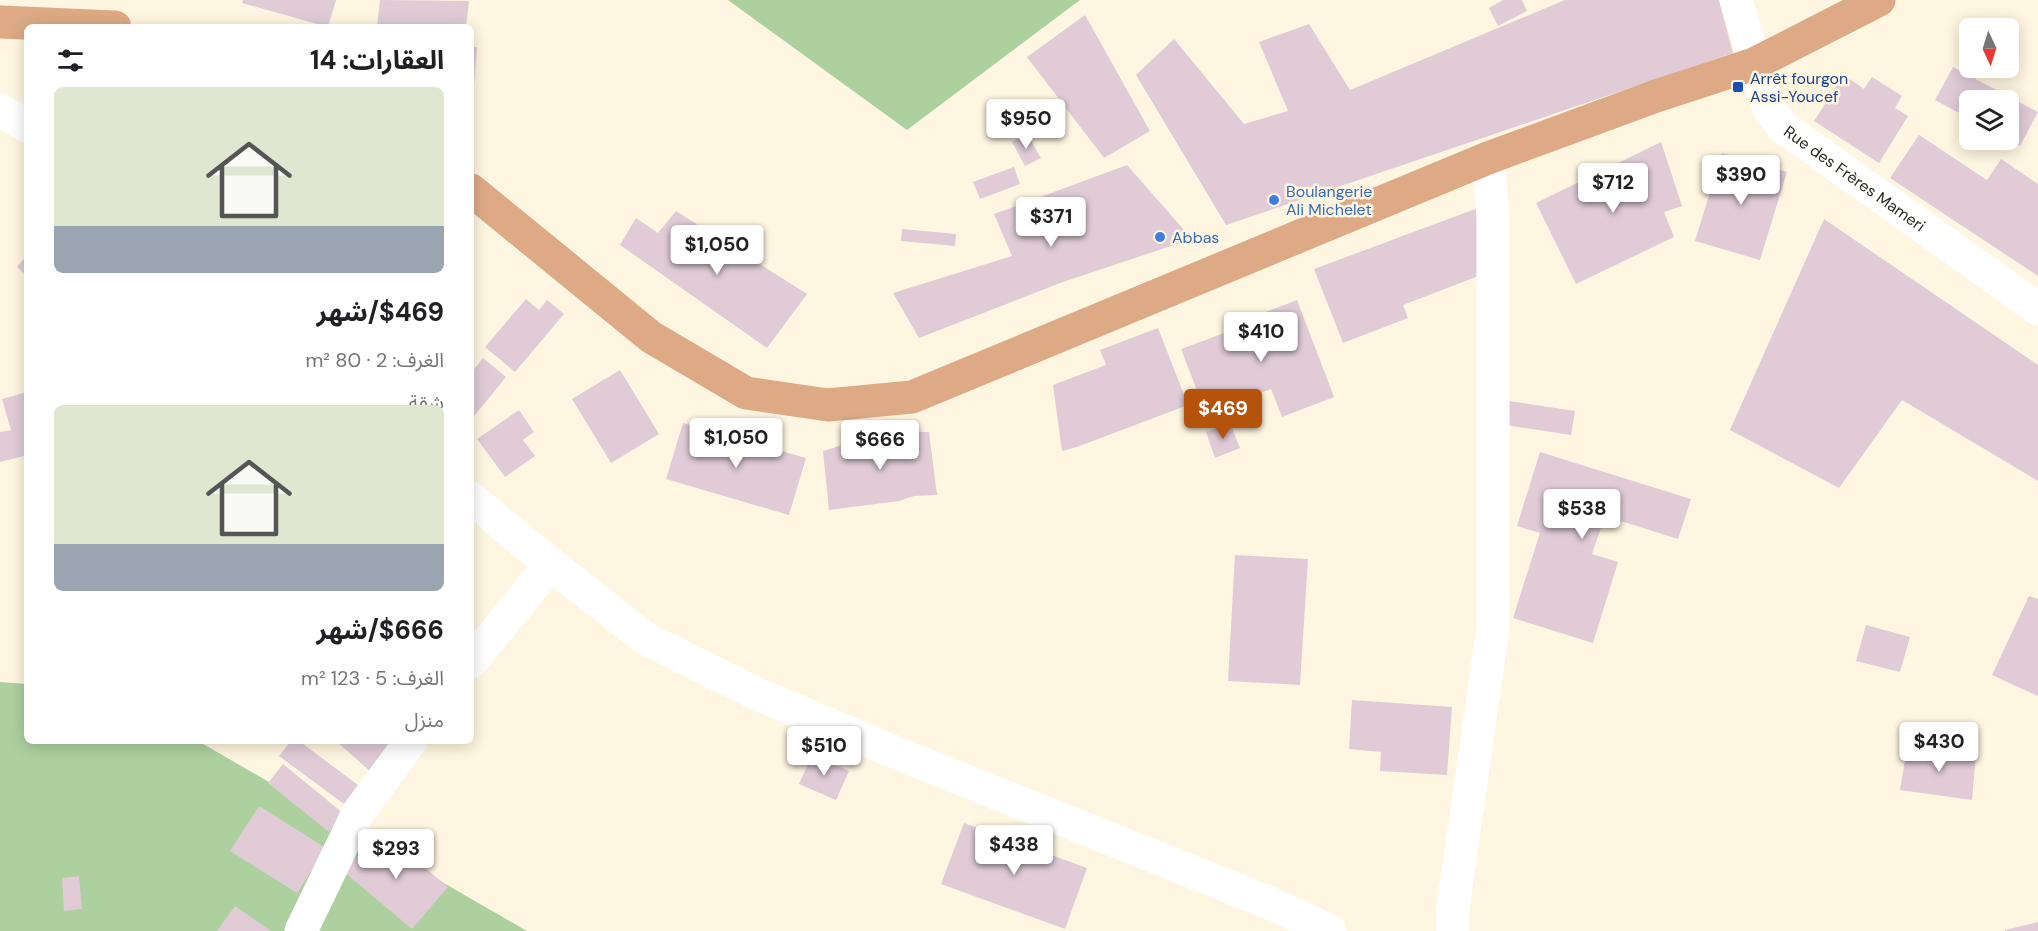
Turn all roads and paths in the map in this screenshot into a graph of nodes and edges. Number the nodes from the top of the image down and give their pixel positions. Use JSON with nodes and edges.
{"nodes":[{"id":1,"x":1736,"y":0,"type":"edge"},
{"id":2,"x":1879,"y":0,"type":"edge"},
{"id":3,"x":0,"y":22,"type":"edge"},
{"id":4,"x":46,"y":24,"type":"edge"},
{"id":5,"x":1754,"y":64,"type":"junction"},
{"id":6,"x":0,"y":110,"type":"edge"},
{"id":7,"x":24,"y":124,"type":"edge"},
{"id":8,"x":1488,"y":158,"type":"junction"},
{"id":9,"x":474,"y":192,"type":"edge"},
{"id":10,"x":2038,"y":309,"type":"edge"},
{"id":11,"x":474,"y":500,"type":"edge"},
{"id":12,"x":551,"y":564,"type":"junction"},
{"id":13,"x":474,"y":658,"type":"edge"},
{"id":14,"x":409,"y":744,"type":"edge"},
{"id":15,"x":301,"y":931,"type":"edge"},
{"id":16,"x":1330,"y":931,"type":"edge"},
{"id":17,"x":1453,"y":931,"type":"edge"}],
"edges":[{"from":1,"to":5,"type":"street","name":"Rue des Frères Mameri"},
{"from":2,"to":5,"type":"main road"},
{"from":3,"to":4,"type":"main road"},
{"from":5,"to":8,"type":"main road"},
{"from":5,"to":10,"type":"street","name":"Rue des Frères Mameri"},
{"from":6,"to":7,"type":"street"},
{"from":8,"to":9,"type":"main road"},
{"from":8,"to":17,"type":"street"},
{"from":11,"to":12,"type":"street"},
{"from":12,"to":13,"type":"street"},
{"from":12,"to":16,"type":"street"},
{"from":14,"to":15,"type":"street"}]}
